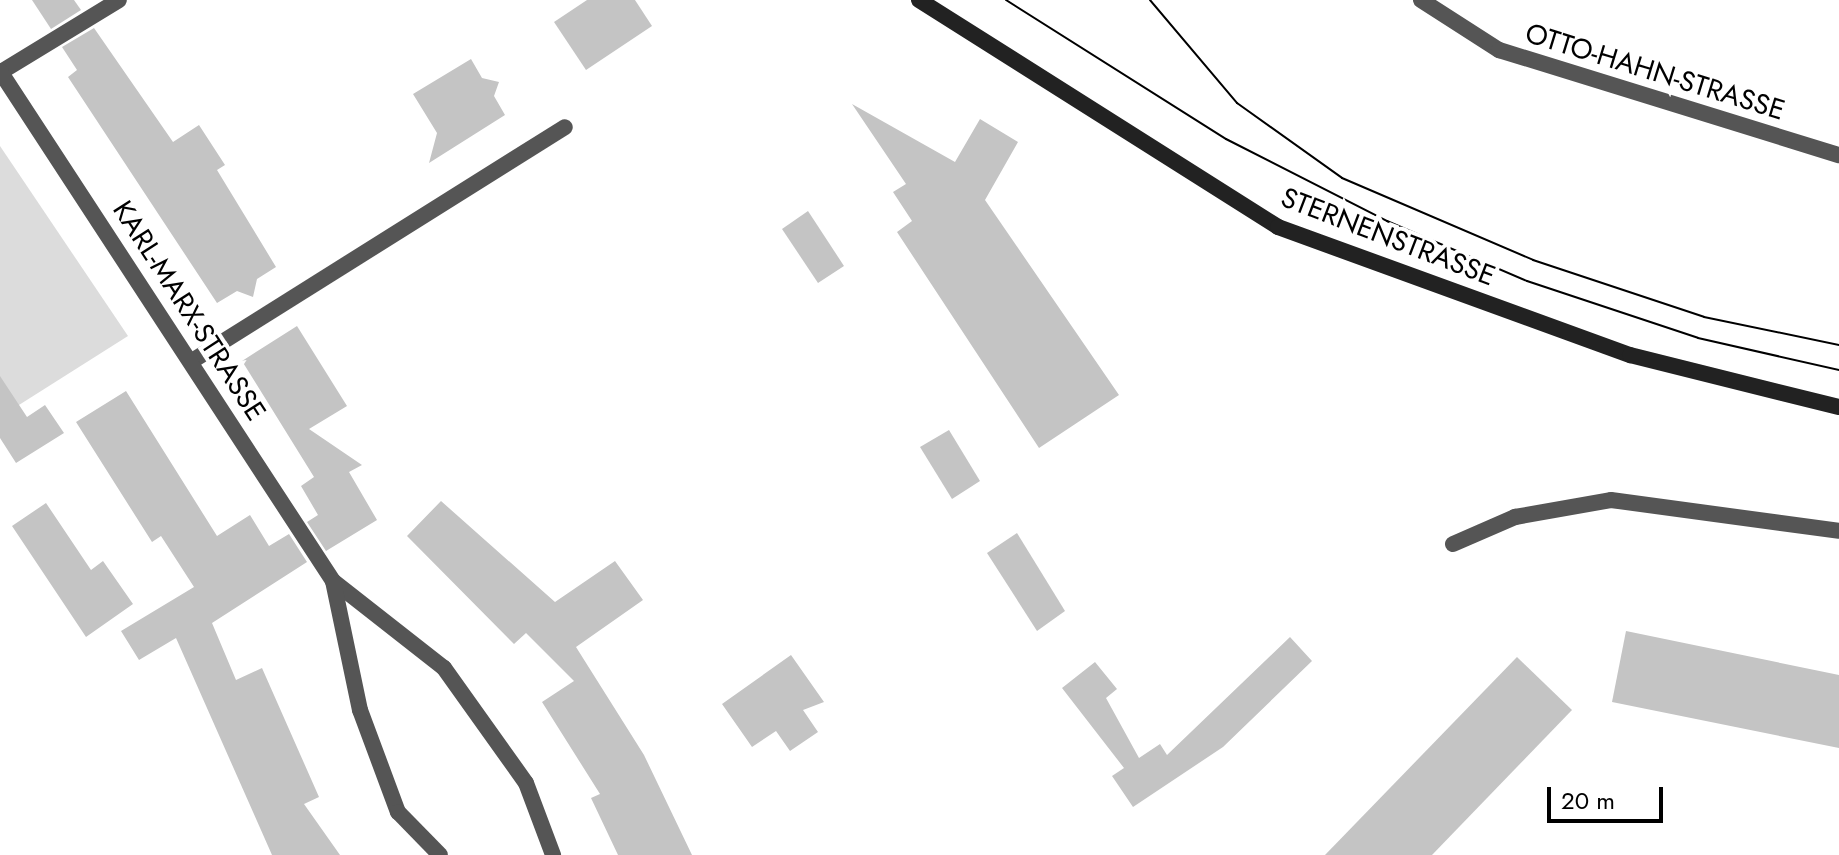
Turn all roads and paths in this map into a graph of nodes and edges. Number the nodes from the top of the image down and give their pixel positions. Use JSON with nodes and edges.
{"nodes":[{"id":1,"x":119,"y":0,"type":"edge"},
{"id":2,"x":919,"y":0,"type":"edge"},
{"id":3,"x":1421,"y":0,"type":"edge"},
{"id":4,"x":0,"y":72,"type":"edge"},
{"id":5,"x":565,"y":127,"type":"dead end"},
{"id":6,"x":1839,"y":155,"type":"edge"},
{"id":7,"x":192,"y":361,"type":"junction"},
{"id":8,"x":1839,"y":407,"type":"edge"},
{"id":9,"x":1839,"y":531,"type":"edge"},
{"id":10,"x":1453,"y":544,"type":"dead end"},
{"id":11,"x":333,"y":581,"type":"junction"},
{"id":12,"x":440,"y":855,"type":"edge"},
{"id":13,"x":553,"y":855,"type":"edge"}],
"edges":[{"from":1,"to":4,"type":"street"},
{"from":2,"to":8,"type":"street","name":"STERNENSTRASSE"},
{"from":3,"to":6,"type":"street","name":"OTTO-HAHN-STRASSE"},
{"from":4,"to":7,"type":"street","name":"KARL-MARX-STRASSE"},
{"from":5,"to":7,"type":"street"},
{"from":7,"to":11,"type":"street","name":"KARL-MARX-STRASSE"},
{"from":9,"to":10,"type":"street"},
{"from":11,"to":12,"type":"street","name":"KARL-MARX-STRASSE"},
{"from":11,"to":13,"type":"street","name":"KARL-MARX-STRASSE"}]}
